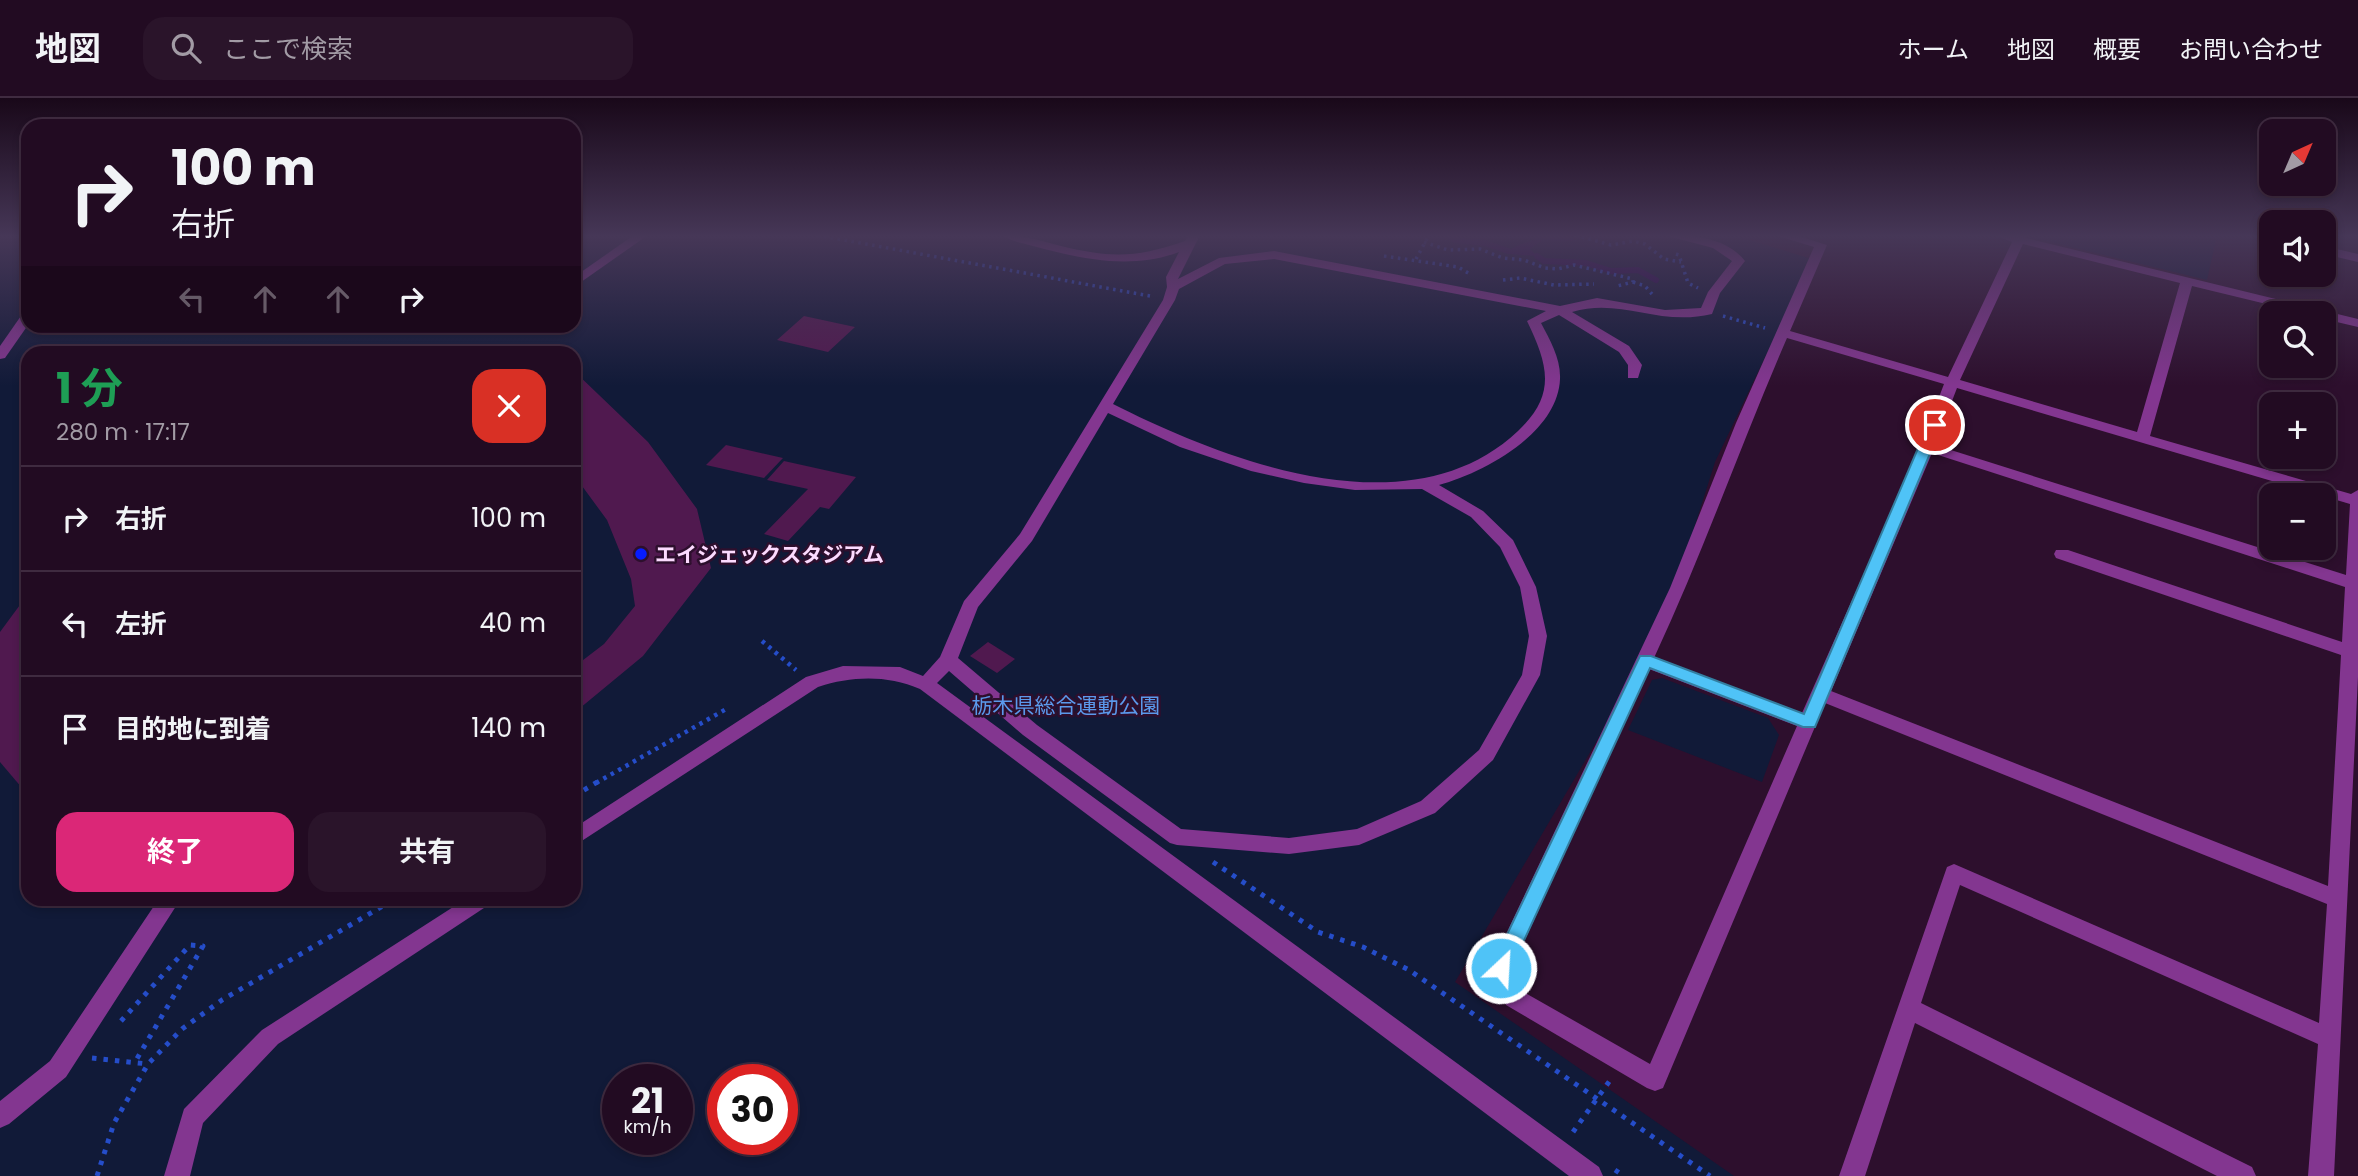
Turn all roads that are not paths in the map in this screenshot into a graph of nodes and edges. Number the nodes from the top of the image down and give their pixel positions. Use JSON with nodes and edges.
{"nodes":[{"id":1,"x":1169,"y":285,"type":"edge"},
{"id":2,"x":1176,"y":285,"type":"edge"},
{"id":3,"x":1429,"y":285,"type":"edge"},
{"id":4,"x":1719,"y":285,"type":"edge"},
{"id":5,"x":1804,"y":285,"type":"edge"},
{"id":6,"x":1997,"y":285,"type":"edge"},
{"id":7,"x":2186,"y":285,"type":"edge"},
{"id":8,"x":2204,"y":285,"type":"edge"},
{"id":9,"x":1171,"y":288,"type":"junction"},
{"id":10,"x":2268,"y":301,"type":"edge"},
{"id":11,"x":1560,"y":310,"type":"junction"},
{"id":12,"x":2336,"y":318,"type":"edge"},
{"id":13,"x":2358,"y":323,"type":"edge"},
{"id":14,"x":21,"y":326,"type":"edge"},
{"id":15,"x":1783,"y":333,"type":"junction"},
{"id":16,"x":0,"y":355,"type":"edge"},
{"id":17,"x":1633,"y":375,"type":"dead end"},
{"id":18,"x":1952,"y":382,"type":"junction"},
{"id":19,"x":1104,"y":405,"type":"junction"},
{"id":20,"x":2142,"y":438,"type":"junction"},
{"id":21,"x":1927,"y":447,"type":"junction"},
{"id":22,"x":1425,"y":484,"type":"junction"},
{"id":23,"x":2358,"y":495,"type":"edge"},
{"id":24,"x":2358,"y":500,"type":"edge"},
{"id":25,"x":2356,"y":553,"type":"edge"},
{"id":26,"x":2062,"y":554,"type":"dead end"},
{"id":27,"x":2352,"y":583,"type":"junction"},
{"id":28,"x":2350,"y":651,"type":"junction"},
{"id":29,"x":948,"y":660,"type":"junction"},
{"id":30,"x":1645,"y":660,"type":"junction"},
{"id":31,"x":926,"y":684,"type":"junction"},
{"id":32,"x":1821,"y":694,"type":"junction"},
{"id":33,"x":1809,"y":723,"type":"junction"},
{"id":34,"x":581,"y":833,"type":"edge"},
{"id":35,"x":2338,"y":899,"type":"junction"},
{"id":36,"x":165,"y":906,"type":"edge"},
{"id":37,"x":471,"y":906,"type":"edge"},
{"id":38,"x":1910,"y":1009,"type":"junction"},
{"id":39,"x":2329,"y":1038,"type":"junction"},
{"id":40,"x":0,"y":1116,"type":"edge"},
{"id":41,"x":177,"y":1176,"type":"edge"},
{"id":42,"x":1590,"y":1176,"type":"edge"},
{"id":43,"x":1852,"y":1176,"type":"edge"},
{"id":44,"x":2243,"y":1176,"type":"edge"},
{"id":45,"x":2320,"y":1176,"type":"edge"}],
"edges":[{"from":1,"to":9,"type":"street"},
{"from":2,"to":9,"type":"street"},
{"from":3,"to":11,"type":"street"},
{"from":4,"to":11,"type":"street"},
{"from":5,"to":15,"type":"street"},
{"from":6,"to":18,"type":"street"},
{"from":7,"to":20,"type":"street"},
{"from":8,"to":10,"type":"street"},
{"from":9,"to":19,"type":"street"},
{"from":11,"to":17,"type":"street"},
{"from":11,"to":22,"type":"street"},
{"from":12,"to":13,"type":"street"},
{"from":14,"to":16,"type":"street"},
{"from":15,"to":18,"type":"street"},
{"from":15,"to":30,"type":"street"},
{"from":18,"to":20,"type":"street"},
{"from":18,"to":21,"type":"street"},
{"from":19,"to":22,"type":"street"},
{"from":19,"to":29,"type":"street"},
{"from":20,"to":24,"type":"street"},
{"from":21,"to":27,"type":"street"},
{"from":21,"to":32,"type":"street"},
{"from":22,"to":29,"type":"street"},
{"from":23,"to":24,"type":"street"},
{"from":24,"to":25,"type":"street"},
{"from":25,"to":27,"type":"street"},
{"from":26,"to":28,"type":"street"},
{"from":27,"to":28,"type":"street"},
{"from":28,"to":35,"type":"street"},
{"from":29,"to":31,"type":"street"},
{"from":30,"to":33,"type":"street"},
{"from":30,"to":33,"type":"street"},
{"from":31,"to":34,"type":"street"},
{"from":31,"to":42,"type":"street"},
{"from":32,"to":33,"type":"street"},
{"from":32,"to":35,"type":"street"},
{"from":35,"to":39,"type":"street"},
{"from":36,"to":40,"type":"street"},
{"from":37,"to":41,"type":"street"},
{"from":38,"to":39,"type":"street"},
{"from":38,"to":43,"type":"street"},
{"from":38,"to":44,"type":"street"},
{"from":39,"to":45,"type":"street"}]}
